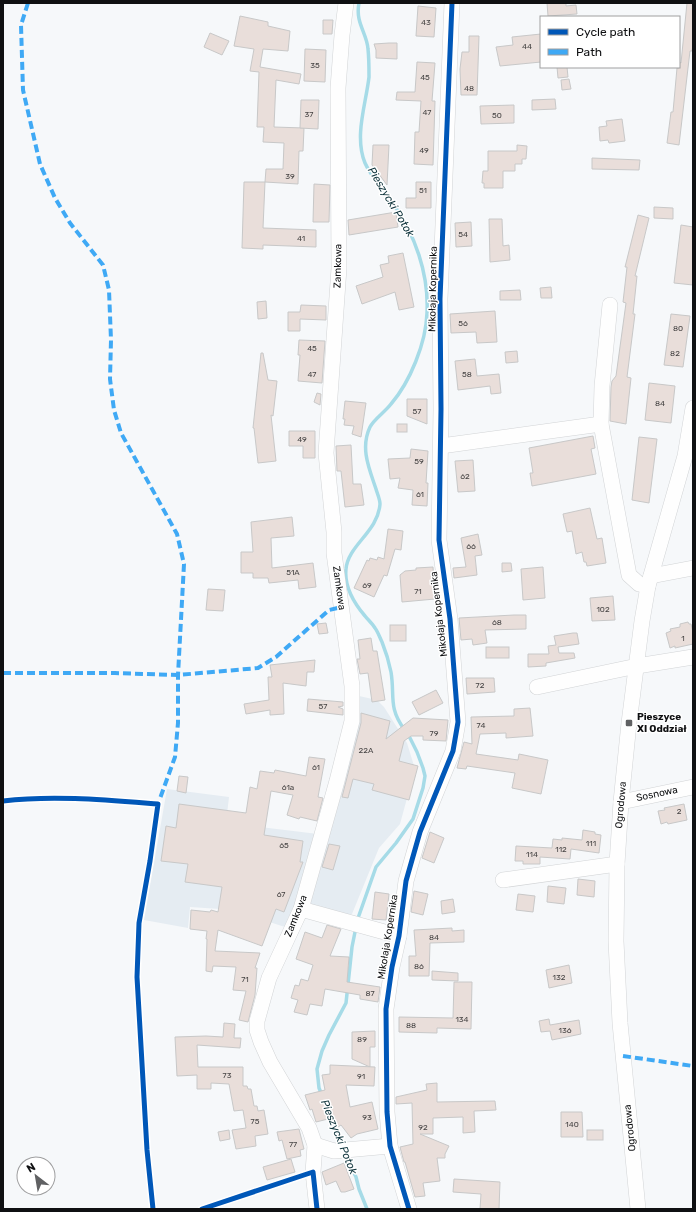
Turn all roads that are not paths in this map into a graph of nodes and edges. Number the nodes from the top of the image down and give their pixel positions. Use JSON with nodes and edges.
{"nodes":[{"id":1,"x":346,"y":3,"type":"edge"},
{"id":2,"x":452,"y":3,"type":"edge"},
{"id":3,"x":610,"y":305,"type":"dead end"},
{"id":4,"x":693,"y":408,"type":"edge"},
{"id":5,"x":600,"y":424,"type":"junction"},
{"id":6,"x":441,"y":446,"type":"junction"},
{"id":7,"x":693,"y":568,"type":"edge"},
{"id":8,"x":649,"y":581,"type":"junction"},
{"id":9,"x":693,"y":657,"type":"edge"},
{"id":10,"x":637,"y":666,"type":"junction"},
{"id":11,"x":537,"y":687,"type":"dead end"},
{"id":12,"x":693,"y":787,"type":"edge"},
{"id":13,"x":621,"y":802,"type":"junction"},
{"id":14,"x":617,"y":864,"type":"junction"},
{"id":15,"x":502,"y":880,"type":"dead end"},
{"id":16,"x":301,"y":908,"type":"junction"},
{"id":17,"x":399,"y":936,"type":"junction"},
{"id":18,"x":315,"y":1145,"type":"junction"},
{"id":19,"x":390,"y":1146,"type":"junction"},
{"id":20,"x":316,"y":1209,"type":"edge"},
{"id":21,"x":409,"y":1209,"type":"edge"},
{"id":22,"x":638,"y":1209,"type":"edge"}],
"edges":[{"from":1,"to":16,"type":"street","name":"Zamkowa"},
{"from":2,"to":6,"type":"street","name":"Mikołaja Kopernika"},
{"from":3,"to":5,"type":"street"},
{"from":4,"to":8,"type":"street","name":"Ogrodowa"},
{"from":5,"to":6,"type":"street"},
{"from":5,"to":8,"type":"street"},
{"from":6,"to":17,"type":"street","name":"Mikołaja Kopernika"},
{"from":7,"to":8,"type":"street"},
{"from":8,"to":10,"type":"street","name":"Ogrodowa"},
{"from":9,"to":10,"type":"street"},
{"from":10,"to":11,"type":"street"},
{"from":10,"to":13,"type":"street","name":"Ogrodowa"},
{"from":12,"to":13,"type":"street","name":"Sosnowa"},
{"from":13,"to":14,"type":"street","name":"Ogrodowa"},
{"from":14,"to":15,"type":"street"},
{"from":14,"to":22,"type":"street","name":"Ogrodowa"},
{"from":16,"to":17,"type":"street"},
{"from":16,"to":18,"type":"street","name":"Zamkowa"},
{"from":17,"to":19,"type":"street","name":"Mikołaja Kopernika"},
{"from":18,"to":19,"type":"street"},
{"from":18,"to":20,"type":"street"},
{"from":19,"to":21,"type":"street","name":"Mikołaja Kopernika"}]}
